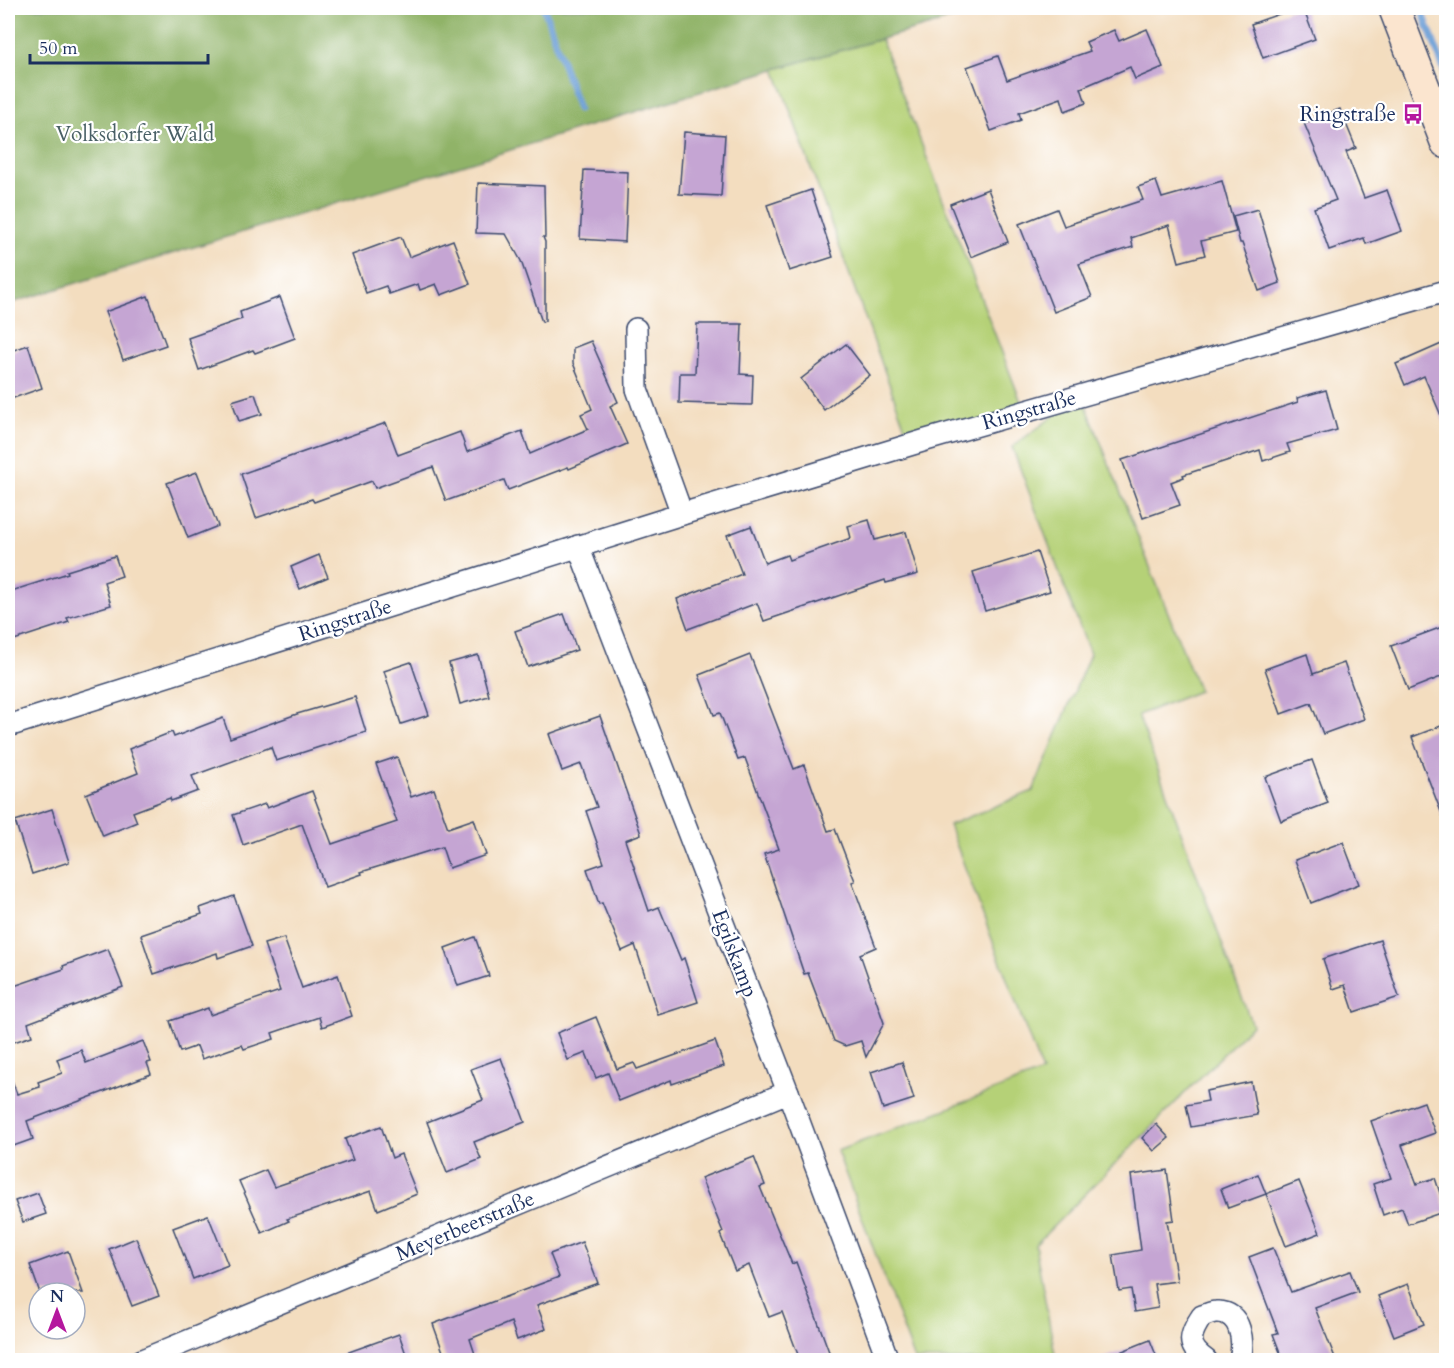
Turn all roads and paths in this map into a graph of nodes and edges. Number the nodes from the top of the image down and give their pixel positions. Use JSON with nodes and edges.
{"nodes":[{"id":1,"x":1394,"y":8,"type":"edge"},
{"id":2,"x":1446,"y":143,"type":"edge"},
{"id":3,"x":1446,"y":291,"type":"edge"},
{"id":4,"x":636,"y":329,"type":"dead end"},
{"id":5,"x":682,"y":514,"type":"junction"},
{"id":6,"x":578,"y":546,"type":"junction"},
{"id":7,"x":8,"y":726,"type":"edge"},
{"id":8,"x":788,"y":1092,"type":"junction"},
{"id":9,"x":142,"y":1360,"type":"edge"},
{"id":10,"x":888,"y":1360,"type":"edge"},
{"id":11,"x":1206,"y":1360,"type":"edge"},
{"id":12,"x":1240,"y":1360,"type":"edge"}],
"edges":[{"from":1,"to":2,"type":"street"},
{"from":3,"to":5,"type":"street","name":"Ringstraße"},
{"from":4,"to":5,"type":"street"},
{"from":5,"to":6,"type":"street","name":"Ringstraße"},
{"from":6,"to":7,"type":"street","name":"Ringstraße"},
{"from":6,"to":8,"type":"street","name":"Egilskamp"},
{"from":8,"to":9,"type":"street","name":"Meyerbeerstraße"},
{"from":8,"to":10,"type":"street","name":"Egilskamp"},
{"from":11,"to":12,"type":"street"}]}
